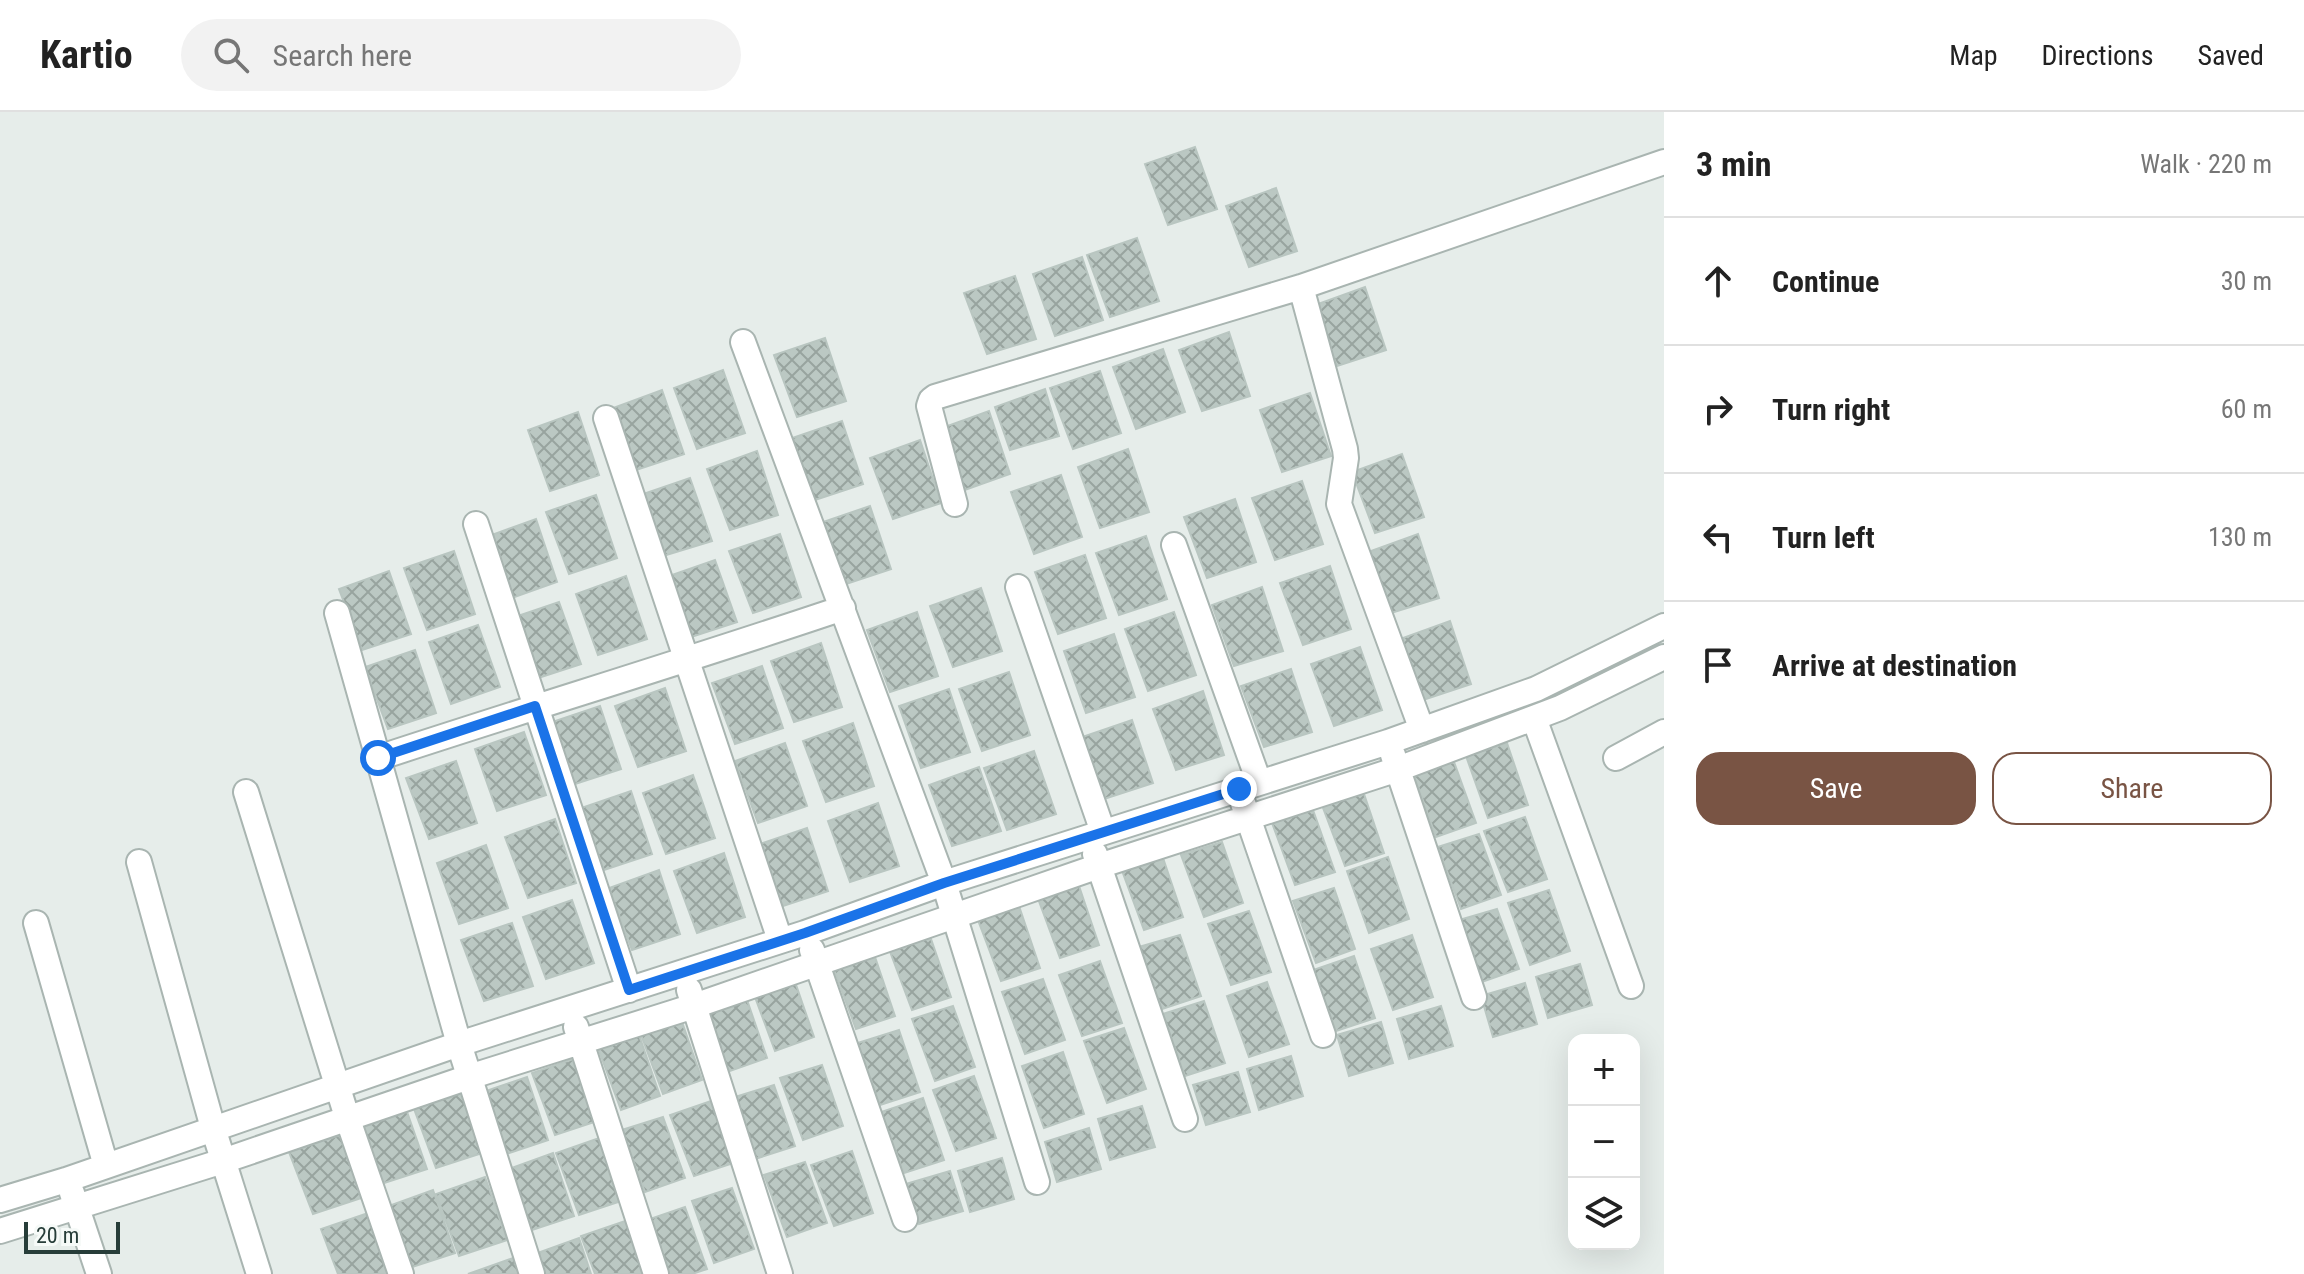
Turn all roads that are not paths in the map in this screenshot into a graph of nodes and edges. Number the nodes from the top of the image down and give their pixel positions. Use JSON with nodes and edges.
{"nodes":[{"id":1,"x":1664,"y":162,"type":"edge"},
{"id":2,"x":1301,"y":287,"type":"junction"},
{"id":3,"x":743,"y":342,"type":"dead end"},
{"id":4,"x":606,"y":418,"type":"dead end"},
{"id":5,"x":955,"y":504,"type":"dead end"},
{"id":6,"x":476,"y":524,"type":"dead end"},
{"id":7,"x":1174,"y":545,"type":"dead end"},
{"id":8,"x":1018,"y":587,"type":"dead end"},
{"id":9,"x":843,"y":608,"type":"junction"},
{"id":10,"x":337,"y":613,"type":"dead end"},
{"id":11,"x":1664,"y":626,"type":"edge"},
{"id":12,"x":1664,"y":657,"type":"edge"},
{"id":13,"x":685,"y":661,"type":"junction"},
{"id":14,"x":535,"y":706,"type":"junction"},
{"id":15,"x":1534,"y":718,"type":"junction"},
{"id":16,"x":1422,"y":730,"type":"junction"},
{"id":17,"x":1664,"y":732,"type":"edge"},
{"id":18,"x":1388,"y":742,"type":"junction"},
{"id":19,"x":378,"y":758,"type":"junction"},
{"id":20,"x":1616,"y":758,"type":"dead end"},
{"id":21,"x":1398,"y":769,"type":"junction"},
{"id":22,"x":1249,"y":785,"type":"junction"},
{"id":23,"x":246,"y":792,"type":"dead end"},
{"id":24,"x":1247,"y":818,"type":"junction"},
{"id":25,"x":1096,"y":834,"type":"junction"},
{"id":26,"x":139,"y":862,"type":"dead end"},
{"id":27,"x":1099,"y":866,"type":"junction"},
{"id":28,"x":944,"y":883,"type":"junction"},
{"id":29,"x":954,"y":916,"type":"junction"},
{"id":30,"x":36,"y":923,"type":"dead end"},
{"id":31,"x":805,"y":933,"type":"junction"},
{"id":32,"x":780,"y":940,"type":"junction"},
{"id":33,"x":818,"y":963,"type":"junction"},
{"id":34,"x":684,"y":973,"type":"junction"},
{"id":35,"x":1631,"y":986,"type":"dead end"},
{"id":36,"x":629,"y":990,"type":"junction"},
{"id":37,"x":1474,"y":997,"type":"dead end"},
{"id":38,"x":694,"y":1006,"type":"junction"},
{"id":39,"x":570,"y":1010,"type":"junction"},
{"id":40,"x":1323,"y":1035,"type":"dead end"},
{"id":41,"x":581,"y":1043,"type":"junction"},
{"id":42,"x":459,"y":1044,"type":"junction"},
{"id":43,"x":469,"y":1077,"type":"junction"},
{"id":44,"x":338,"y":1086,"type":"junction"},
{"id":45,"x":347,"y":1117,"type":"junction"},
{"id":46,"x":1185,"y":1119,"type":"dead end"},
{"id":47,"x":213,"y":1128,"type":"junction"},
{"id":48,"x":223,"y":1161,"type":"junction"},
{"id":49,"x":106,"y":1166,"type":"junction"},
{"id":50,"x":66,"y":1180,"type":"junction"},
{"id":51,"x":1037,"y":1182,"type":"dead end"},
{"id":52,"x":0,"y":1200,"type":"edge"},
{"id":53,"x":77,"y":1207,"type":"junction"},
{"id":54,"x":905,"y":1219,"type":"dead end"},
{"id":55,"x":0,"y":1231,"type":"edge"},
{"id":56,"x":99,"y":1274,"type":"edge"},
{"id":57,"x":259,"y":1274,"type":"edge"},
{"id":58,"x":401,"y":1274,"type":"edge"},
{"id":59,"x":532,"y":1274,"type":"edge"},
{"id":60,"x":656,"y":1274,"type":"edge"},
{"id":61,"x":780,"y":1274,"type":"edge"}],
"edges":[{"from":1,"to":2,"type":"street"},
{"from":2,"to":5,"type":"street"},
{"from":2,"to":16,"type":"street"},
{"from":3,"to":9,"type":"street"},
{"from":4,"to":13,"type":"street"},
{"from":6,"to":14,"type":"street"},
{"from":7,"to":22,"type":"street"},
{"from":8,"to":25,"type":"street"},
{"from":9,"to":13,"type":"street"},
{"from":9,"to":28,"type":"street"},
{"from":10,"to":19,"type":"street"},
{"from":11,"to":16,"type":"street"},
{"from":12,"to":15,"type":"street"},
{"from":13,"to":14,"type":"street"},
{"from":13,"to":32,"type":"street"},
{"from":14,"to":19,"type":"street"},
{"from":14,"to":36,"type":"street"},
{"from":15,"to":21,"type":"street"},
{"from":15,"to":35,"type":"street"},
{"from":16,"to":18,"type":"street"},
{"from":17,"to":20,"type":"street"},
{"from":18,"to":21,"type":"street"},
{"from":18,"to":22,"type":"street"},
{"from":19,"to":42,"type":"street"},
{"from":21,"to":24,"type":"street"},
{"from":21,"to":37,"type":"street"},
{"from":22,"to":24,"type":"street"},
{"from":22,"to":25,"type":"street"},
{"from":23,"to":44,"type":"street"},
{"from":24,"to":27,"type":"street"},
{"from":24,"to":40,"type":"street"},
{"from":25,"to":27,"type":"street"},
{"from":25,"to":28,"type":"street"},
{"from":26,"to":47,"type":"street"},
{"from":27,"to":29,"type":"street"},
{"from":27,"to":46,"type":"street"},
{"from":28,"to":29,"type":"street"},
{"from":28,"to":31,"type":"street"},
{"from":29,"to":33,"type":"street"},
{"from":29,"to":51,"type":"street"},
{"from":30,"to":49,"type":"street"},
{"from":31,"to":32,"type":"street"},
{"from":31,"to":33,"type":"street"},
{"from":32,"to":34,"type":"street"},
{"from":33,"to":38,"type":"street"},
{"from":33,"to":54,"type":"street"},
{"from":34,"to":36,"type":"street"},
{"from":34,"to":38,"type":"street"},
{"from":36,"to":39,"type":"street"},
{"from":38,"to":41,"type":"street"},
{"from":38,"to":61,"type":"street"},
{"from":39,"to":41,"type":"street"},
{"from":39,"to":42,"type":"street"},
{"from":41,"to":43,"type":"street"},
{"from":41,"to":60,"type":"street"},
{"from":42,"to":43,"type":"street"},
{"from":42,"to":44,"type":"street"},
{"from":43,"to":45,"type":"street"},
{"from":43,"to":59,"type":"street"},
{"from":44,"to":45,"type":"street"},
{"from":44,"to":47,"type":"street"},
{"from":45,"to":48,"type":"street"},
{"from":45,"to":58,"type":"street"},
{"from":47,"to":48,"type":"street"},
{"from":47,"to":49,"type":"street"},
{"from":48,"to":53,"type":"street"},
{"from":48,"to":57,"type":"street"},
{"from":49,"to":50,"type":"street"},
{"from":50,"to":52,"type":"street"},
{"from":50,"to":53,"type":"street"},
{"from":53,"to":55,"type":"street"},
{"from":53,"to":56,"type":"street"}]}
